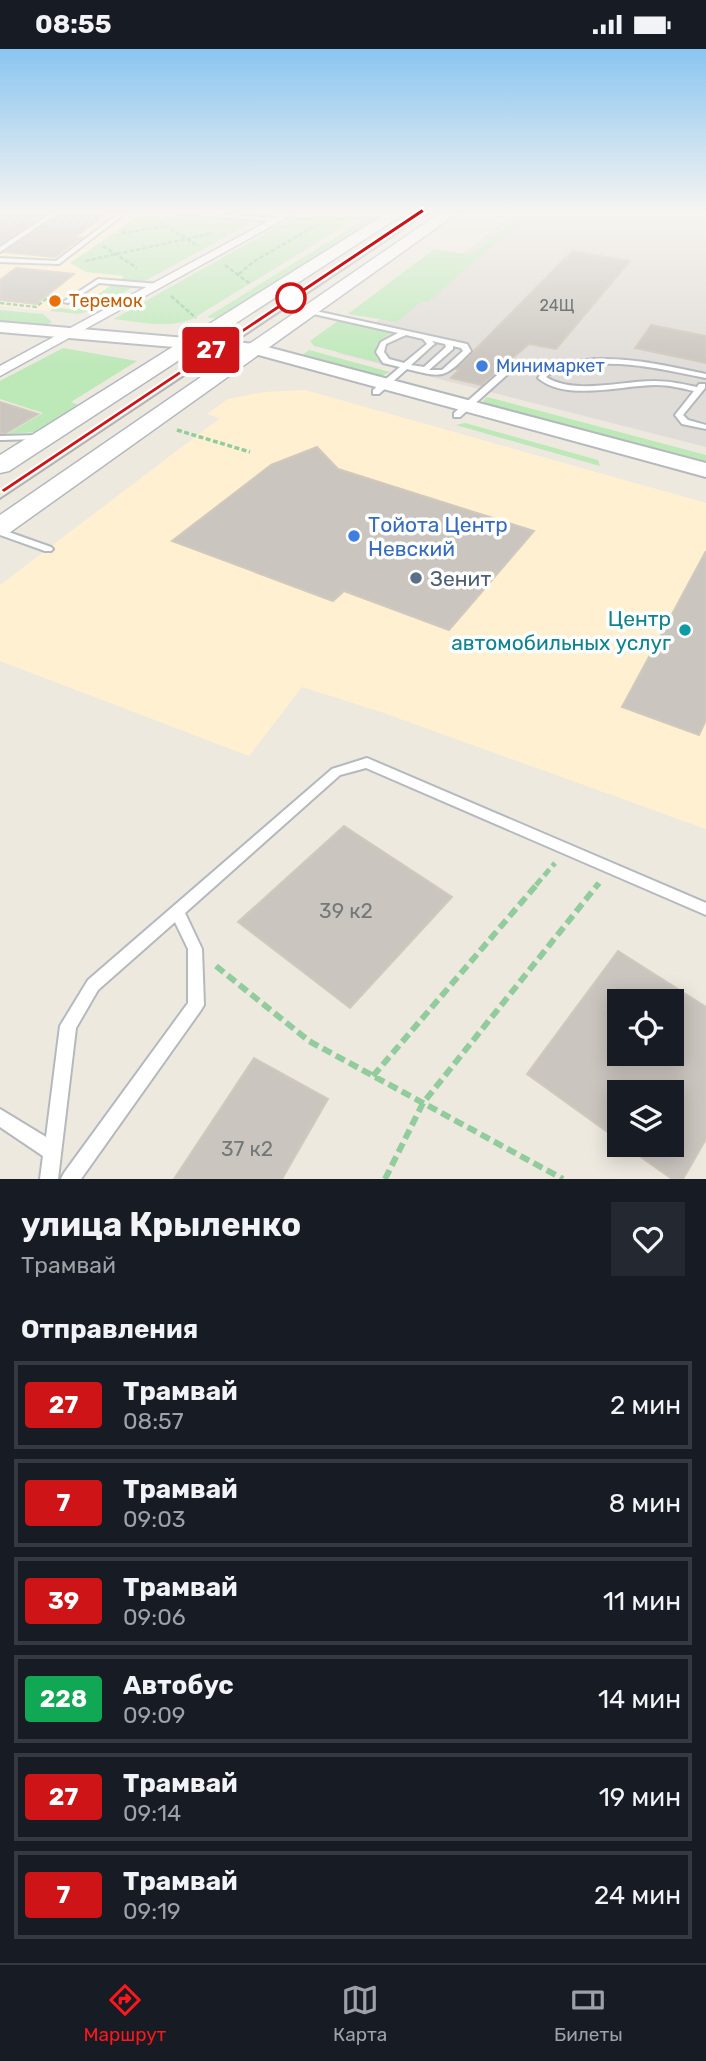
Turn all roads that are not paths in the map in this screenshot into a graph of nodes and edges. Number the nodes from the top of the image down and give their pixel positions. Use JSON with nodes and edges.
{"nodes":[{"id":1,"x":198,"y":264,"type":"edge"},
{"id":2,"x":317,"y":264,"type":"edge"},
{"id":3,"x":378,"y":264,"type":"edge"},
{"id":4,"x":158,"y":286,"type":"junction"},
{"id":5,"x":66,"y":302,"type":"dead end"},
{"id":6,"x":311,"y":311,"type":"junction"},
{"id":7,"x":0,"y":327,"type":"edge"},
{"id":8,"x":73,"y":333,"type":"junction"},
{"id":9,"x":404,"y":333,"type":"junction"},
{"id":10,"x":425,"y":337,"type":"junction"},
{"id":11,"x":449,"y":343,"type":"junction"},
{"id":12,"x":190,"y":344,"type":"junction"},
{"id":13,"x":250,"y":353,"type":"junction"},
{"id":14,"x":516,"y":363,"type":"dead end"},
{"id":15,"x":406,"y":367,"type":"junction"},
{"id":16,"x":420,"y":370,"type":"junction"},
{"id":17,"x":0,"y":372,"type":"edge"},
{"id":18,"x":706,"y":379,"type":"edge"},
{"id":19,"x":381,"y":388,"type":"junction"},
{"id":20,"x":699,"y":390,"type":"junction"},
{"id":21,"x":462,"y":410,"type":"junction"},
{"id":22,"x":706,"y":427,"type":"edge"},
{"id":23,"x":46,"y":437,"type":"junction"},
{"id":24,"x":0,"y":438,"type":"edge"},
{"id":25,"x":0,"y":466,"type":"edge"},
{"id":26,"x":706,"y":470,"type":"edge"},
{"id":27,"x":706,"y":483,"type":"edge"},
{"id":28,"x":0,"y":530,"type":"edge"},
{"id":29,"x":48,"y":549,"type":"dead end"},
{"id":30,"x":706,"y":909,"type":"edge"},
{"id":31,"x":177,"y":912,"type":"junction"},
{"id":32,"x":0,"y":1117,"type":"edge"},
{"id":33,"x":52,"y":1152,"type":"junction"},
{"id":34,"x":49,"y":1179,"type":"edge"},
{"id":35,"x":70,"y":1179,"type":"edge"}],
"edges":[{"from":1,"to":4,"type":"street"},
{"from":2,"to":12,"type":"main road"},
{"from":3,"to":6,"type":"main road"},
{"from":4,"to":5,"type":"lane"},
{"from":4,"to":8,"type":"street"},
{"from":6,"to":9,"type":"lane"},
{"from":6,"to":13,"type":"main road"},
{"from":7,"to":8,"type":"street"},
{"from":8,"to":12,"type":"street"},
{"from":8,"to":17,"type":"street"},
{"from":9,"to":10,"type":"lane"},
{"from":9,"to":15,"type":"lane"},
{"from":10,"to":11,"type":"lane"},
{"from":10,"to":15,"type":"lane"},
{"from":11,"to":16,"type":"lane"},
{"from":11,"to":16,"type":"lane"},
{"from":12,"to":13,"type":"street"},
{"from":12,"to":23,"type":"main road"},
{"from":13,"to":19,"type":"street"},
{"from":13,"to":28,"type":"main road"},
{"from":14,"to":21,"type":"lane"},
{"from":15,"to":16,"type":"lane"},
{"from":15,"to":19,"type":"lane"},
{"from":18,"to":20,"type":"lane"},
{"from":18,"to":20,"type":"lane"},
{"from":19,"to":21,"type":"street"},
{"from":20,"to":22,"type":"lane"},
{"from":21,"to":26,"type":"street"},
{"from":21,"to":27,"type":"street"},
{"from":23,"to":24,"type":"lane"},
{"from":23,"to":25,"type":"main road"},
{"from":28,"to":29,"type":"lane"},
{"from":30,"to":31,"type":"lane"},
{"from":31,"to":33,"type":"lane"},
{"from":31,"to":35,"type":"lane"},
{"from":32,"to":33,"type":"lane"},
{"from":33,"to":34,"type":"lane"}]}
